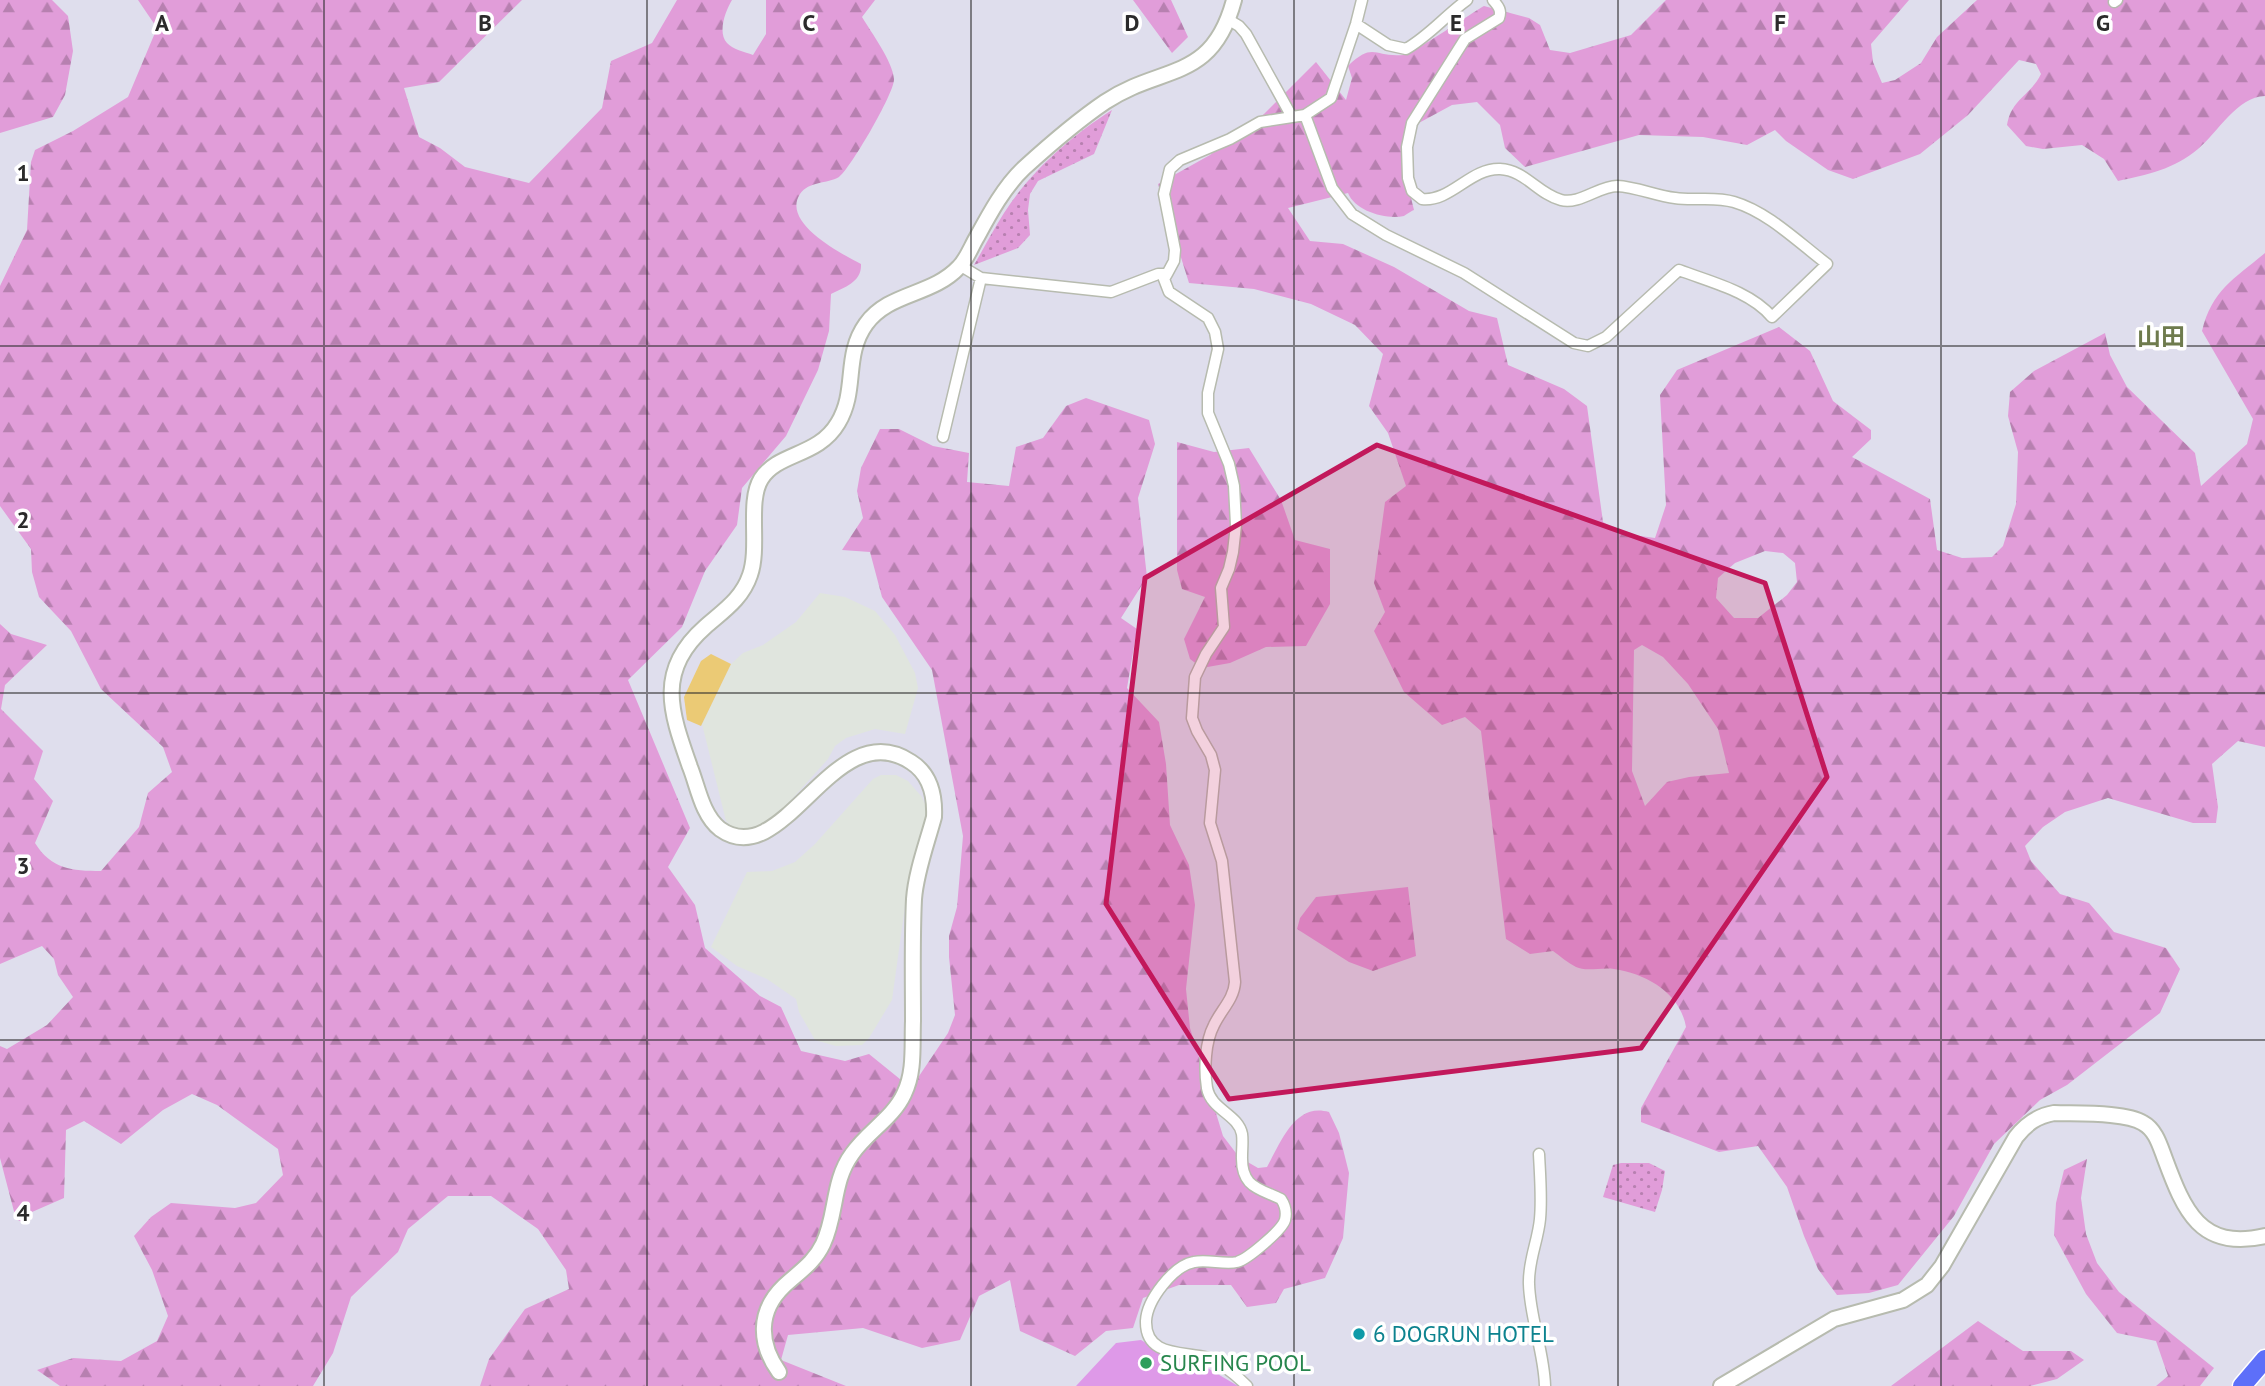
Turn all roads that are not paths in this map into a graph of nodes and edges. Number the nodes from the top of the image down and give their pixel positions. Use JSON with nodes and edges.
{"nodes":[{"id":1,"x":1234,"y":0,"type":"edge"},
{"id":2,"x":1362,"y":0,"type":"edge"},
{"id":3,"x":1467,"y":0,"type":"edge"},
{"id":4,"x":1493,"y":0,"type":"edge"},
{"id":5,"x":1229,"y":20,"type":"junction"},
{"id":6,"x":1356,"y":24,"type":"junction"},
{"id":7,"x":1305,"y":115,"type":"junction"},
{"id":8,"x":1292,"y":117,"type":"junction"},
{"id":9,"x":961,"y":266,"type":"junction"},
{"id":10,"x":1167,"y":274,"type":"junction"},
{"id":11,"x":981,"y":278,"type":"junction"},
{"id":12,"x":943,"y":437,"type":"dead end"},
{"id":13,"x":1539,"y":1153,"type":"dead end"},
{"id":14,"x":2265,"y":1236,"type":"edge"},
{"id":15,"x":2265,"y":1359,"type":"edge"},
{"id":16,"x":779,"y":1372,"type":"dead end"},
{"id":17,"x":1247,"y":1386,"type":"edge"},
{"id":18,"x":1545,"y":1386,"type":"edge"},
{"id":19,"x":1721,"y":1386,"type":"edge"},
{"id":20,"x":2242,"y":1386,"type":"edge"}],
"edges":[{"from":1,"to":5,"type":"street"},
{"from":2,"to":6,"type":"street"},
{"from":3,"to":6,"type":"street"},
{"from":4,"to":7,"type":"street"},
{"from":5,"to":8,"type":"street"},
{"from":5,"to":9,"type":"street"},
{"from":6,"to":7,"type":"street"},
{"from":7,"to":8,"type":"street"},
{"from":8,"to":10,"type":"street"},
{"from":9,"to":11,"type":"street"},
{"from":9,"to":16,"type":"street"},
{"from":10,"to":11,"type":"street"},
{"from":10,"to":17,"type":"street"},
{"from":11,"to":12,"type":"street"},
{"from":13,"to":18,"type":"street"},
{"from":14,"to":19,"type":"street"},
{"from":15,"to":20,"type":"highway"}]}
